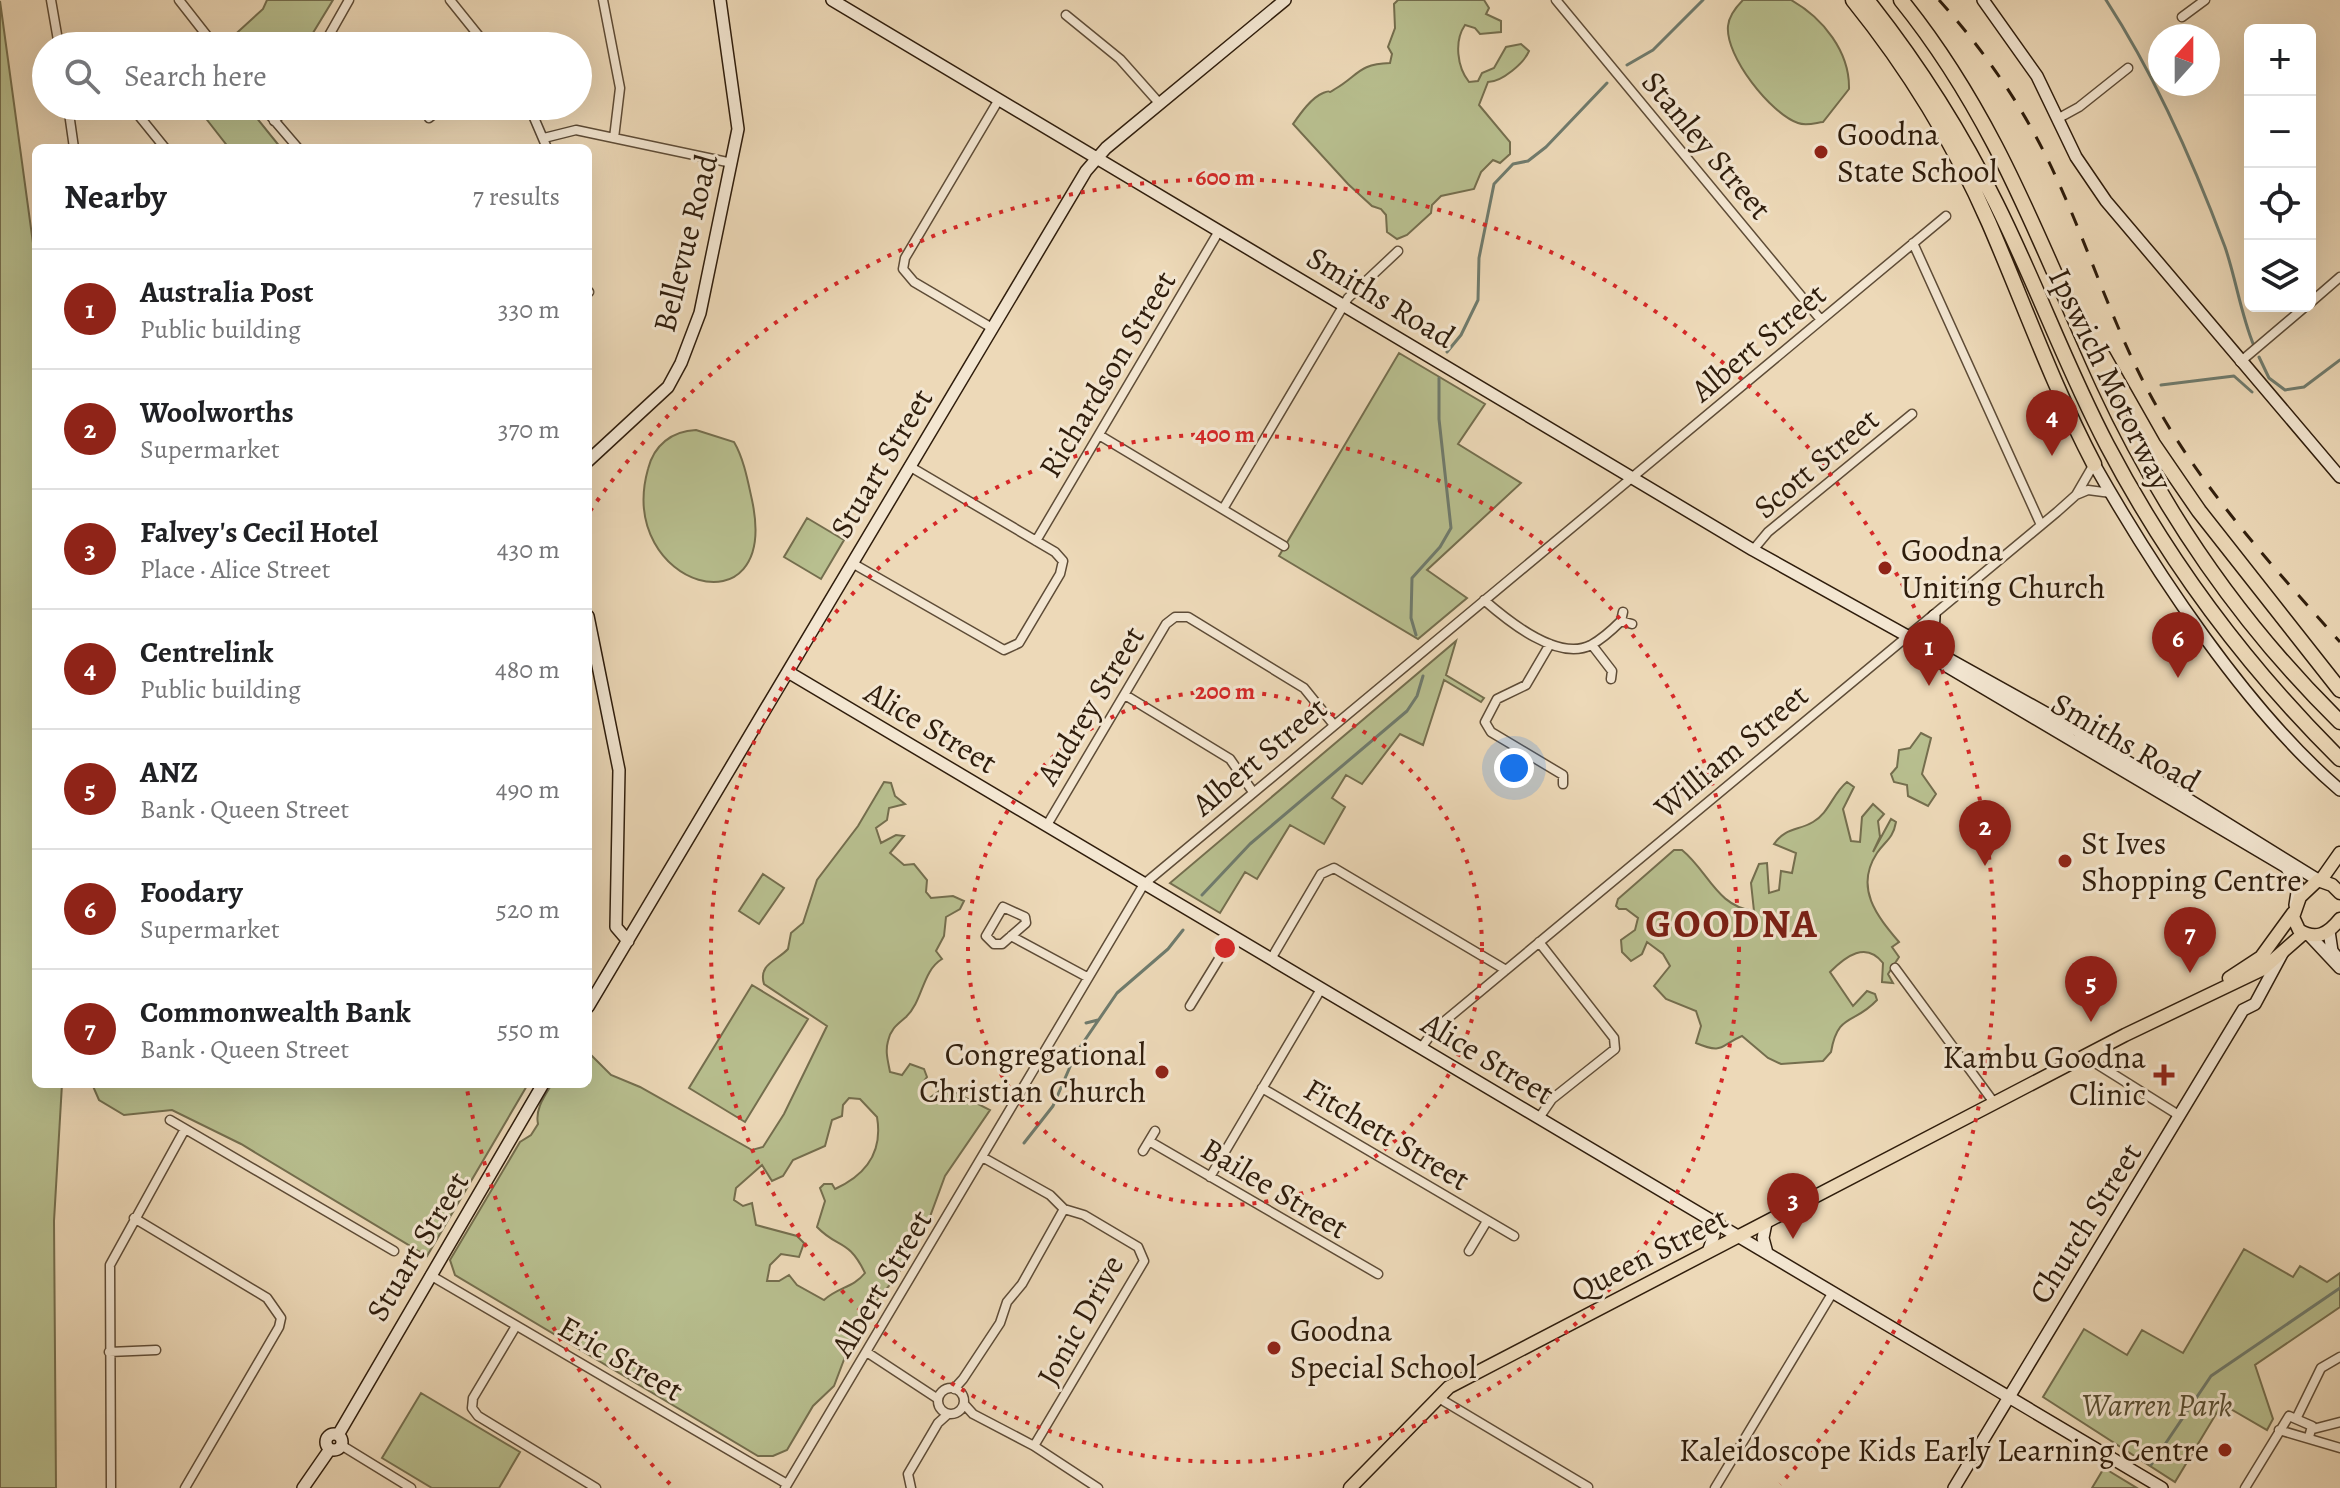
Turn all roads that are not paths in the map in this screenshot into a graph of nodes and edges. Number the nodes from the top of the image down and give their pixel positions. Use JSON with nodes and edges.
{"nodes":[{"id":1,"x":51,"y":0,"type":"edge"},
{"id":2,"x":179,"y":0,"type":"edge"},
{"id":3,"x":349,"y":0,"type":"edge"},
{"id":4,"x":450,"y":0,"type":"edge"},
{"id":5,"x":603,"y":0,"type":"edge"},
{"id":6,"x":720,"y":0,"type":"edge"},
{"id":7,"x":832,"y":0,"type":"edge"},
{"id":8,"x":1285,"y":0,"type":"edge"},
{"id":9,"x":1556,"y":0,"type":"edge"},
{"id":10,"x":1853,"y":0,"type":"edge"},
{"id":11,"x":1867,"y":0,"type":"edge"},
{"id":12,"x":1901,"y":0,"type":"edge"},
{"id":13,"x":1983,"y":0,"type":"edge"},
{"id":14,"x":2205,"y":0,"type":"edge"},
{"id":15,"x":1066,"y":15,"type":"dead end"},
{"id":16,"x":2182,"y":17,"type":"dead end"},
{"id":17,"x":57,"y":32,"type":"edge"},
{"id":18,"x":204,"y":32,"type":"edge"},
{"id":19,"x":331,"y":32,"type":"edge"},
{"id":20,"x":476,"y":32,"type":"edge"},
{"id":21,"x":2128,"y":68,"type":"dead end"},
{"id":22,"x":998,"y":101,"type":"junction"},
{"id":23,"x":1160,"y":104,"type":"junction"},
{"id":24,"x":2059,"y":118,"type":"junction"},
{"id":25,"x":70,"y":120,"type":"edge"},
{"id":26,"x":142,"y":120,"type":"edge"},
{"id":27,"x":535,"y":120,"type":"edge"},
{"id":28,"x":274,"y":121,"type":"edge"},
{"id":29,"x":614,"y":138,"type":"junction"},
{"id":30,"x":546,"y":143,"type":"edge"},
{"id":31,"x":73,"y":144,"type":"edge"},
{"id":32,"x":162,"y":144,"type":"edge"},
{"id":33,"x":294,"y":144,"type":"edge"},
{"id":34,"x":1097,"y":158,"type":"junction"},
{"id":35,"x":732,"y":163,"type":"junction"},
{"id":36,"x":1946,"y":216,"type":"dead end"},
{"id":37,"x":1219,"y":231,"type":"junction"},
{"id":38,"x":1913,"y":243,"type":"junction"},
{"id":39,"x":1398,"y":251,"type":"dead end"},
{"id":40,"x":2340,"y":277,"type":"edge"},
{"id":41,"x":2316,"y":297,"type":"edge"},
{"id":42,"x":1343,"y":305,"type":"junction"},
{"id":43,"x":2299,"y":312,"type":"edge"},
{"id":44,"x":1821,"y":320,"type":"junction"},
{"id":45,"x":992,"y":328,"type":"junction"},
{"id":46,"x":2088,"y":348,"type":"junction"},
{"id":47,"x":2240,"y":362,"type":"junction"},
{"id":48,"x":1912,"y":414,"type":"dead end"},
{"id":49,"x":1099,"y":435,"type":"junction"},
{"id":50,"x":592,"y":457,"type":"edge"},
{"id":51,"x":2094,"y":464,"type":"junction"},
{"id":52,"x":909,"y":466,"type":"junction"},
{"id":53,"x":2340,"y":477,"type":"edge"},
{"id":54,"x":1634,"y":478,"type":"junction"},
{"id":55,"x":2111,"y":493,"type":"junction"},
{"id":56,"x":2076,"y":495,"type":"junction"},
{"id":57,"x":1223,"y":509,"type":"junction"},
{"id":58,"x":2041,"y":525,"type":"junction"},
{"id":59,"x":1036,"y":541,"type":"junction"},
{"id":60,"x":1284,"y":546,"type":"dead end"},
{"id":61,"x":1753,"y":550,"type":"junction"},
{"id":62,"x":852,"y":563,"type":"junction"},
{"id":63,"x":1484,"y":600,"type":"junction"},
{"id":64,"x":1934,"y":616,"type":"junction"},
{"id":65,"x":1632,"y":624,"type":"dead end"},
{"id":66,"x":1906,"y":638,"type":"junction"},
{"id":67,"x":1550,"y":644,"type":"junction"},
{"id":68,"x":1592,"y":645,"type":"junction"},
{"id":69,"x":1939,"y":652,"type":"junction"},
{"id":70,"x":592,"y":653,"type":"edge"},
{"id":71,"x":788,"y":672,"type":"junction"},
{"id":72,"x":1615,"y":673,"type":"dead end"},
{"id":73,"x":2340,"y":690,"type":"edge"},
{"id":74,"x":1125,"y":695,"type":"junction"},
{"id":75,"x":2340,"y":722,"type":"edge"},
{"id":76,"x":1334,"y":725,"type":"junction"},
{"id":77,"x":2340,"y":759,"type":"edge"},
{"id":78,"x":1572,"y":769,"type":"dead end"},
{"id":79,"x":2340,"y":790,"type":"edge"},
{"id":80,"x":1253,"y":792,"type":"junction"},
{"id":81,"x":1047,"y":825,"type":"junction"},
{"id":82,"x":2340,"y":853,"type":"edge"},
{"id":83,"x":2320,"y":880,"type":"junction"},
{"id":84,"x":1144,"y":884,"type":"junction"},
{"id":85,"x":2340,"y":893,"type":"edge"},
{"id":86,"x":2294,"y":909,"type":"junction"},
{"id":87,"x":2337,"y":923,"type":"edge"},
{"id":88,"x":2307,"y":935,"type":"junction"},
{"id":89,"x":1011,"y":936,"type":"junction"},
{"id":90,"x":1233,"y":936,"type":"junction"},
{"id":91,"x":628,"y":941,"type":"junction"},
{"id":92,"x":1539,"y":942,"type":"junction"},
{"id":93,"x":2285,"y":948,"type":"junction"},
{"id":94,"x":1271,"y":959,"type":"junction"},
{"id":95,"x":2340,"y":961,"type":"edge"},
{"id":96,"x":1895,"y":968,"type":"dead end"},
{"id":97,"x":2340,"y":968,"type":"edge"},
{"id":98,"x":1506,"y":970,"type":"junction"},
{"id":99,"x":1087,"y":977,"type":"junction"},
{"id":100,"x":1321,"y":989,"type":"junction"},
{"id":101,"x":2210,"y":992,"type":"junction"},
{"id":102,"x":592,"y":1000,"type":"edge"},
{"id":103,"x":1190,"y":1006,"type":"dead end"},
{"id":104,"x":1421,"y":1048,"type":"junction"},
{"id":105,"x":2091,"y":1055,"type":"junction"},
{"id":106,"x":541,"y":1088,"type":"edge"},
{"id":107,"x":1262,"y":1088,"type":"junction"},
{"id":108,"x":1995,"y":1104,"type":"junction"},
{"id":109,"x":2180,"y":1116,"type":"junction"},
{"id":110,"x":1539,"y":1118,"type":"junction"},
{"id":111,"x":170,"y":1120,"type":"dead end"},
{"id":112,"x":185,"y":1129,"type":"junction"},
{"id":113,"x":1155,"y":1131,"type":"dead end"},
{"id":114,"x":1149,"y":1141,"type":"junction"},
{"id":115,"x":1143,"y":1151,"type":"dead end"},
{"id":116,"x":984,"y":1158,"type":"junction"},
{"id":117,"x":1210,"y":1177,"type":"junction"},
{"id":118,"x":1064,"y":1209,"type":"junction"},
{"id":119,"x":134,"y":1218,"type":"junction"},
{"id":120,"x":1708,"y":1219,"type":"junction"},
{"id":121,"x":1487,"y":1221,"type":"junction"},
{"id":122,"x":1766,"y":1223,"type":"junction"},
{"id":123,"x":1514,"y":1236,"type":"dead end"},
{"id":124,"x":1739,"y":1237,"type":"junction"},
{"id":125,"x":394,"y":1251,"type":"dead end"},
{"id":126,"x":1469,"y":1251,"type":"dead end"},
{"id":127,"x":1708,"y":1252,"type":"junction"},
{"id":128,"x":1767,"y":1254,"type":"junction"},
{"id":129,"x":1378,"y":1274,"type":"dead end"},
{"id":130,"x":430,"y":1275,"type":"junction"},
{"id":131,"x":1833,"y":1292,"type":"junction"},
{"id":132,"x":516,"y":1326,"type":"junction"},
{"id":133,"x":156,"y":1350,"type":"dead end"},
{"id":134,"x":109,"y":1352,"type":"junction"},
{"id":135,"x":868,"y":1353,"type":"junction"},
{"id":136,"x":2340,"y":1357,"type":"edge"},
{"id":137,"x":957,"y":1391,"type":"junction"},
{"id":138,"x":940,"y":1395,"type":"junction"},
{"id":139,"x":2009,"y":1396,"type":"junction"},
{"id":140,"x":1437,"y":1397,"type":"junction"},
{"id":141,"x":962,"y":1408,"type":"junction"},
{"id":142,"x":944,"y":1412,"type":"junction"},
{"id":143,"x":2297,"y":1417,"type":"junction"},
{"id":144,"x":2340,"y":1422,"type":"edge"},
{"id":145,"x":2279,"y":1430,"type":"junction"},
{"id":146,"x":2311,"y":1433,"type":"junction"},
{"id":147,"x":336,"y":1443,"type":"junction"},
{"id":148,"x":1034,"y":1446,"type":"junction"},
{"id":149,"x":2340,"y":1448,"type":"edge"},
{"id":150,"x":786,"y":1486,"type":"edge"},
{"id":151,"x":1588,"y":1487,"type":"edge"},
{"id":152,"x":111,"y":1488,"type":"edge"},
{"id":153,"x":185,"y":1488,"type":"edge"},
{"id":154,"x":303,"y":1488,"type":"edge"},
{"id":155,"x":411,"y":1488,"type":"edge"},
{"id":156,"x":596,"y":1488,"type":"edge"},
{"id":157,"x":911,"y":1488,"type":"edge"},
{"id":158,"x":1098,"y":1488,"type":"edge"},
{"id":159,"x":1350,"y":1488,"type":"edge"},
{"id":160,"x":1715,"y":1488,"type":"edge"},
{"id":161,"x":1954,"y":1488,"type":"edge"},
{"id":162,"x":2162,"y":1488,"type":"edge"},
{"id":163,"x":2245,"y":1488,"type":"edge"}],
"edges":[{"from":1,"to":17,"type":"street"},
{"from":2,"to":18,"type":"street"},
{"from":3,"to":19,"type":"street"},
{"from":4,"to":20,"type":"street"},
{"from":5,"to":29,"type":"street"},
{"from":6,"to":35,"type":"street","name":"Bellevue Road"},
{"from":7,"to":22,"type":"street","name":"Smiths Road"},
{"from":8,"to":23,"type":"street","name":"Stuart Street"},
{"from":9,"to":44,"type":"street","name":"Stanley Street"},
{"from":10,"to":51,"type":"highway"},
{"from":11,"to":77,"type":"highway","name":"Ipswich Motorway"},
{"from":12,"to":46,"type":"highway","name":"Ipswich Motorway"},
{"from":13,"to":24,"type":"street"},
{"from":14,"to":16,"type":"street"},
{"from":15,"to":23,"type":"street"},
{"from":21,"to":24,"type":"street"},
{"from":22,"to":34,"type":"street","name":"Smiths Road"},
{"from":22,"to":45,"type":"street"},
{"from":23,"to":34,"type":"street","name":"Stuart Street"},
{"from":24,"to":47,"type":"street"},
{"from":25,"to":31,"type":"street"},
{"from":26,"to":32,"type":"street"},
{"from":27,"to":30,"type":"street"},
{"from":28,"to":33,"type":"street"},
{"from":29,"to":30,"type":"street"},
{"from":29,"to":35,"type":"street"},
{"from":34,"to":37,"type":"street","name":"Smiths Road"},
{"from":34,"to":45,"type":"street","name":"Stuart Street"},
{"from":35,"to":50,"type":"street","name":"Bellevue Road"},
{"from":36,"to":38,"type":"street","name":"Albert Street"},
{"from":37,"to":42,"type":"street","name":"Smiths Road"},
{"from":37,"to":49,"type":"street","name":"Richardson Street"},
{"from":38,"to":44,"type":"street","name":"Albert Street"},
{"from":38,"to":58,"type":"street"},
{"from":39,"to":42,"type":"street"},
{"from":40,"to":41,"type":"street"},
{"from":42,"to":54,"type":"street","name":"Smiths Road"},
{"from":42,"to":57,"type":"street"},
{"from":43,"to":47,"type":"street"},
{"from":44,"to":54,"type":"street","name":"Albert Street"},
{"from":45,"to":52,"type":"street","name":"Stuart Street"},
{"from":46,"to":73,"type":"highway"},
{"from":46,"to":75,"type":"highway","name":"Ipswich Motorway"},
{"from":47,"to":53,"type":"street"},
{"from":48,"to":61,"type":"street","name":"Scott Street"},
{"from":49,"to":57,"type":"street"},
{"from":49,"to":59,"type":"street","name":"Richardson Street"},
{"from":51,"to":55,"type":"street"},
{"from":51,"to":56,"type":"street","name":"William Street"},
{"from":52,"to":59,"type":"street"},
{"from":52,"to":62,"type":"street","name":"Stuart Street"},
{"from":54,"to":61,"type":"street","name":"Smiths Road"},
{"from":54,"to":63,"type":"street","name":"Albert Street"},
{"from":55,"to":56,"type":"street"},
{"from":55,"to":79,"type":"street"},
{"from":56,"to":58,"type":"street","name":"William Street"},
{"from":57,"to":60,"type":"street"},
{"from":58,"to":64,"type":"street","name":"William Street"},
{"from":59,"to":62,"type":"street"},
{"from":61,"to":66,"type":"street","name":"Smiths Road"},
{"from":62,"to":71,"type":"street","name":"Stuart Street"},
{"from":63,"to":67,"type":"street"},
{"from":63,"to":76,"type":"street","name":"Albert Street"},
{"from":64,"to":66,"type":"street","name":"William Street"},
{"from":64,"to":69,"type":"street"},
{"from":65,"to":68,"type":"street"},
{"from":66,"to":69,"type":"street","name":"Smiths Road"},
{"from":66,"to":86,"type":"street","name":"Smiths Road"},
{"from":66,"to":92,"type":"street","name":"William Street"},
{"from":67,"to":68,"type":"street"},
{"from":67,"to":78,"type":"street"},
{"from":68,"to":72,"type":"street"},
{"from":69,"to":83,"type":"street","name":"Smiths Road"},
{"from":70,"to":91,"type":"street"},
{"from":71,"to":81,"type":"street","name":"Alice Street"},
{"from":71,"to":91,"type":"street","name":"Stuart Street"},
{"from":74,"to":76,"type":"street","name":"Audrey Street"},
{"from":74,"to":80,"type":"street"},
{"from":74,"to":81,"type":"street","name":"Audrey Street"},
{"from":76,"to":80,"type":"street","name":"Albert Street"},
{"from":80,"to":84,"type":"street","name":"Albert Street"},
{"from":81,"to":84,"type":"street","name":"Alice Street"},
{"from":82,"to":83,"type":"main road"},
{"from":83,"to":85,"type":"main road"},
{"from":83,"to":86,"type":"main road","name":"Queen Street"},
{"from":84,"to":90,"type":"street","name":"Alice Street"},
{"from":84,"to":99,"type":"street","name":"Albert Street"},
{"from":86,"to":88,"type":"main road"},
{"from":86,"to":101,"type":"main road","name":"Queen Street"},
{"from":87,"to":88,"type":"main road"},
{"from":87,"to":95,"type":"street"},
{"from":88,"to":93,"type":"main road","name":"Queen Street"},
{"from":88,"to":97,"type":"street"},
{"from":89,"to":89,"type":"street"},
{"from":89,"to":99,"type":"street"},
{"from":90,"to":94,"type":"street","name":"Alice Street"},
{"from":90,"to":103,"type":"street"},
{"from":91,"to":102,"type":"street","name":"Stuart Street"},
{"from":92,"to":98,"type":"street","name":"William Street"},
{"from":92,"to":110,"type":"street"},
{"from":93,"to":101,"type":"main road","name":"Queen Street"},
{"from":93,"to":109,"type":"street","name":"Church Street"},
{"from":94,"to":98,"type":"street"},
{"from":94,"to":100,"type":"street","name":"Alice Street"},
{"from":96,"to":108,"type":"street"},
{"from":98,"to":104,"type":"street","name":"William Street"},
{"from":99,"to":116,"type":"street","name":"Albert Street"},
{"from":100,"to":104,"type":"street","name":"Alice Street"},
{"from":100,"to":107,"type":"street"},
{"from":101,"to":105,"type":"main road","name":"Queen Street"},
{"from":104,"to":110,"type":"street","name":"Alice Street"},
{"from":105,"to":108,"type":"main road","name":"Queen Street"},
{"from":105,"to":109,"type":"street"},
{"from":106,"to":130,"type":"street","name":"Stuart Street"},
{"from":107,"to":117,"type":"street"},
{"from":107,"to":121,"type":"street","name":"Fitchett Street"},
{"from":108,"to":122,"type":"main road","name":"Queen Street"},
{"from":109,"to":139,"type":"street","name":"Church Street"},
{"from":110,"to":120,"type":"street","name":"Alice Street"},
{"from":111,"to":112,"type":"street"},
{"from":112,"to":119,"type":"street"},
{"from":112,"to":125,"type":"street"},
{"from":113,"to":114,"type":"street"},
{"from":114,"to":115,"type":"street"},
{"from":114,"to":117,"type":"street","name":"Bailee Street"},
{"from":116,"to":118,"type":"street","name":"Jonic Drive"},
{"from":116,"to":135,"type":"street","name":"Albert Street"},
{"from":117,"to":129,"type":"street","name":"Bailee Street"},
{"from":118,"to":137,"type":"street"},
{"from":118,"to":148,"type":"street","name":"Jonic Drive"},
{"from":119,"to":134,"type":"street"},
{"from":119,"to":153,"type":"street"},
{"from":120,"to":124,"type":"street","name":"Alice Street"},
{"from":120,"to":127,"type":"street"},
{"from":121,"to":123,"type":"street","name":"Fitchett Street"},
{"from":121,"to":126,"type":"street","name":"Fitchett Street"},
{"from":122,"to":124,"type":"main road","name":"Queen Street"},
{"from":122,"to":128,"type":"street"},
{"from":124,"to":127,"type":"main road","name":"Queen Street"},
{"from":124,"to":128,"type":"street","name":"Alice Street"},
{"from":127,"to":140,"type":"main road","name":"Queen Street"},
{"from":128,"to":131,"type":"street","name":"Alice Street"},
{"from":130,"to":132,"type":"street","name":"Eric Street"},
{"from":130,"to":147,"type":"street","name":"Stuart Street"},
{"from":131,"to":139,"type":"street","name":"Alice Street"},
{"from":131,"to":160,"type":"street"},
{"from":132,"to":150,"type":"street","name":"Eric Street"},
{"from":132,"to":156,"type":"street"},
{"from":133,"to":134,"type":"street"},
{"from":134,"to":152,"type":"street"},
{"from":135,"to":138,"type":"street"},
{"from":135,"to":150,"type":"street","name":"Albert Street"},
{"from":136,"to":143,"type":"street"},
{"from":137,"to":138,"type":"street"},
{"from":137,"to":141,"type":"street"},
{"from":138,"to":142,"type":"street"},
{"from":139,"to":161,"type":"street","name":"Church Street"},
{"from":139,"to":162,"type":"street","name":"Alice Street"},
{"from":140,"to":151,"type":"street"},
{"from":140,"to":159,"type":"main road","name":"Queen Street"},
{"from":141,"to":142,"type":"street"},
{"from":141,"to":148,"type":"street"},
{"from":142,"to":157,"type":"street"},
{"from":143,"to":145,"type":"street"},
{"from":143,"to":146,"type":"street"},
{"from":144,"to":146,"type":"street"},
{"from":145,"to":146,"type":"street"},
{"from":145,"to":163,"type":"street"},
{"from":146,"to":149,"type":"street"},
{"from":147,"to":154,"type":"street","name":"Stuart Street"},
{"from":147,"to":155,"type":"street"},
{"from":148,"to":158,"type":"street"}]}
